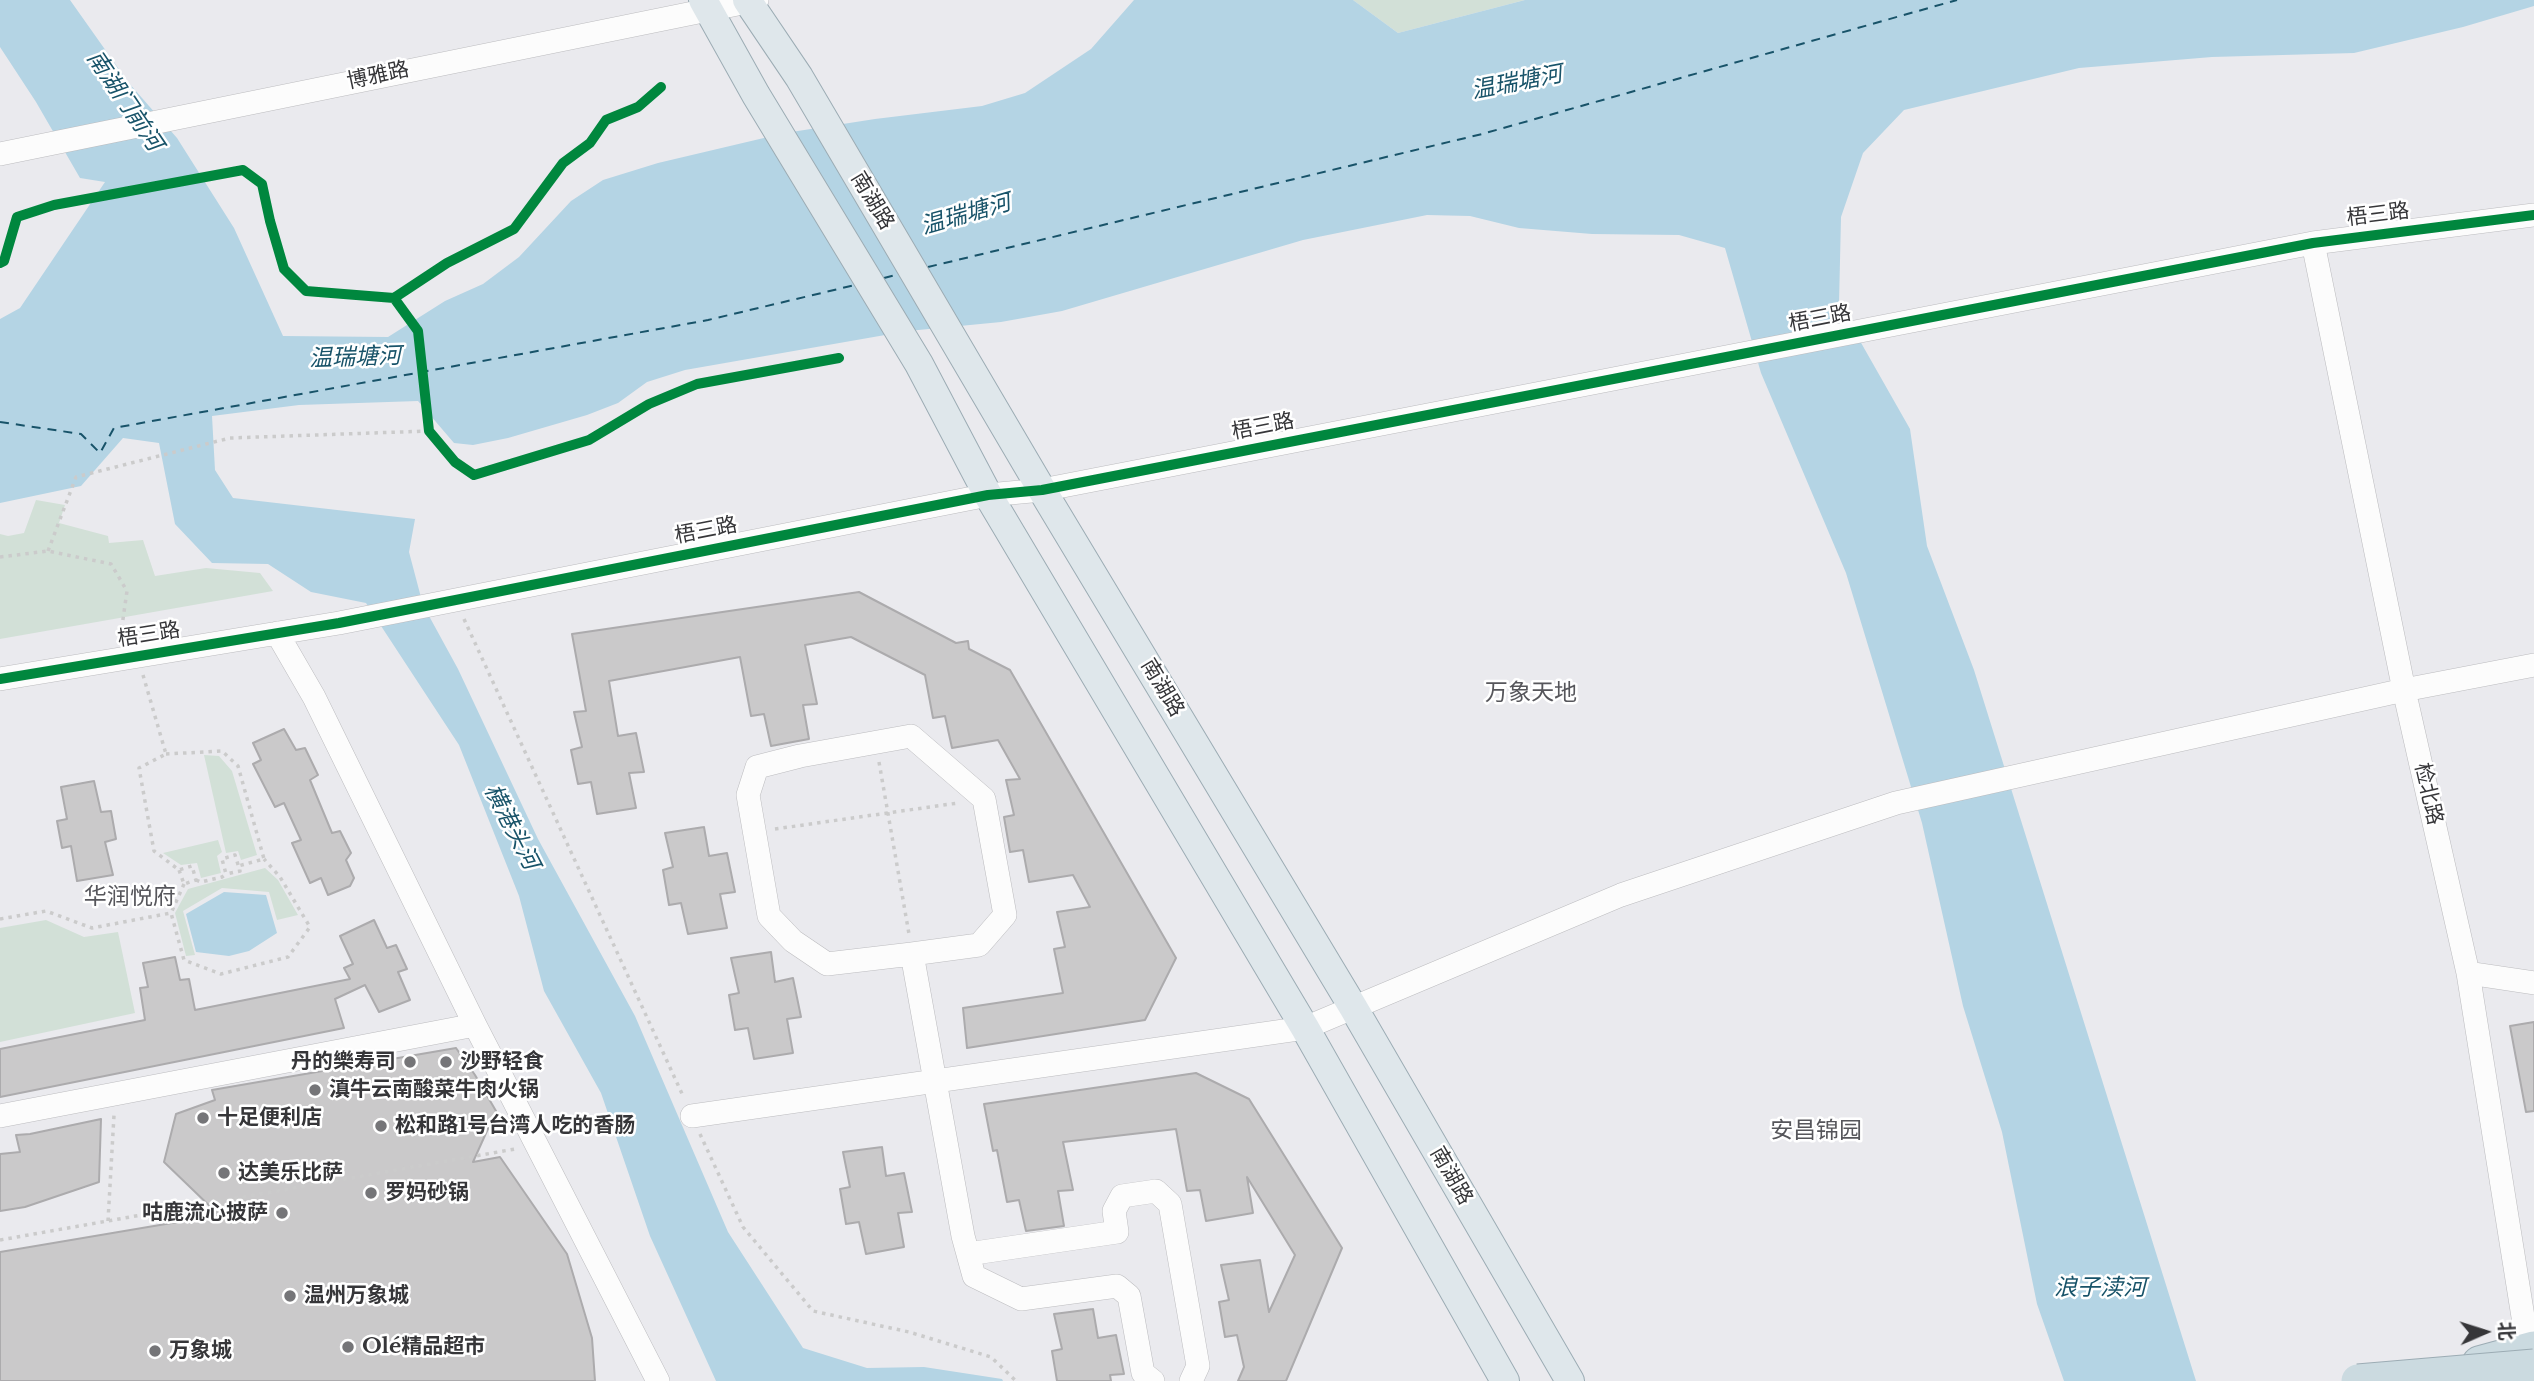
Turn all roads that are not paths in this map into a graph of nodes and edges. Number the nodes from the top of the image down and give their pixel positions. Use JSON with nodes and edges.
{"nodes":[{"id":1,"x":751,"y":1,"type":"edge"},
{"id":2,"x":706,"y":4,"type":"edge"},
{"id":3,"x":0,"y":154,"type":"edge"},
{"id":4,"x":2534,"y":215,"type":"edge"},
{"id":5,"x":2313,"y":243,"type":"junction"},
{"id":6,"x":1042,"y":490,"type":"junction"},
{"id":7,"x":988,"y":495,"type":"junction"},
{"id":8,"x":277,"y":633,"type":"junction"},
{"id":9,"x":2534,"y":665,"type":"edge"},
{"id":10,"x":0,"y":679,"type":"edge"},
{"id":11,"x":2404,"y":690,"type":"junction"},
{"id":12,"x":912,"y":954,"type":"junction"},
{"id":13,"x":2468,"y":973,"type":"junction"},
{"id":14,"x":2534,"y":983,"type":"edge"},
{"id":15,"x":1353,"y":1007,"type":"junction"},
{"id":16,"x":475,"y":1025,"type":"junction"},
{"id":17,"x":1305,"y":1028,"type":"junction"},
{"id":18,"x":934,"y":1082,"type":"junction"},
{"id":19,"x":0,"y":1116,"type":"edge"},
{"id":20,"x":692,"y":1116,"type":"road end"},
{"id":21,"x":968,"y":1254,"type":"junction"},
{"id":22,"x":2532,"y":1354,"type":"edge"},
{"id":23,"x":658,"y":1381,"type":"edge"},
{"id":24,"x":1153,"y":1381,"type":"edge"},
{"id":25,"x":1191,"y":1381,"type":"edge"},
{"id":26,"x":1505,"y":1381,"type":"edge"},
{"id":27,"x":1570,"y":1381,"type":"edge"},
{"id":28,"x":2358,"y":1381,"type":"edge"},
{"id":29,"x":2418,"y":1381,"type":"edge"}],
"edges":[{"from":1,"to":2,"type":"street","name":"博雅路"},
{"from":1,"to":6,"type":"main road","name":"南湖路"},
{"from":2,"to":3,"type":"street","name":"博雅路"},
{"from":2,"to":7,"type":"main road","name":"南湖路"},
{"from":4,"to":5,"type":"street","name":"梧三路"},
{"from":5,"to":6,"type":"street","name":"梧三路"},
{"from":5,"to":11,"type":"street","name":"检北路"},
{"from":6,"to":7,"type":"street","name":"梧三路"},
{"from":6,"to":15,"type":"main road","name":"南湖路"},
{"from":7,"to":8,"type":"street","name":"梧三路"},
{"from":7,"to":17,"type":"main road","name":"南湖路"},
{"from":8,"to":10,"type":"street","name":"梧三路"},
{"from":8,"to":16,"type":"street"},
{"from":9,"to":11,"type":"street"},
{"from":11,"to":13,"type":"street","name":"检北路"},
{"from":11,"to":15,"type":"street"},
{"from":12,"to":12,"type":"street"},
{"from":12,"to":18,"type":"street"},
{"from":13,"to":14,"type":"street"},
{"from":13,"to":22,"type":"street","name":"检北路"},
{"from":15,"to":17,"type":"street"},
{"from":15,"to":27,"type":"main road","name":"南湖路"},
{"from":16,"to":19,"type":"street"},
{"from":16,"to":23,"type":"street"},
{"from":17,"to":18,"type":"street"},
{"from":17,"to":26,"type":"main road","name":"南湖路"},
{"from":18,"to":20,"type":"street"},
{"from":18,"to":21,"type":"street"},
{"from":21,"to":24,"type":"street"},
{"from":21,"to":25,"type":"street"},
{"from":22,"to":28,"type":"highway","bridge":true},
{"from":22,"to":29,"type":"highway"}]}
